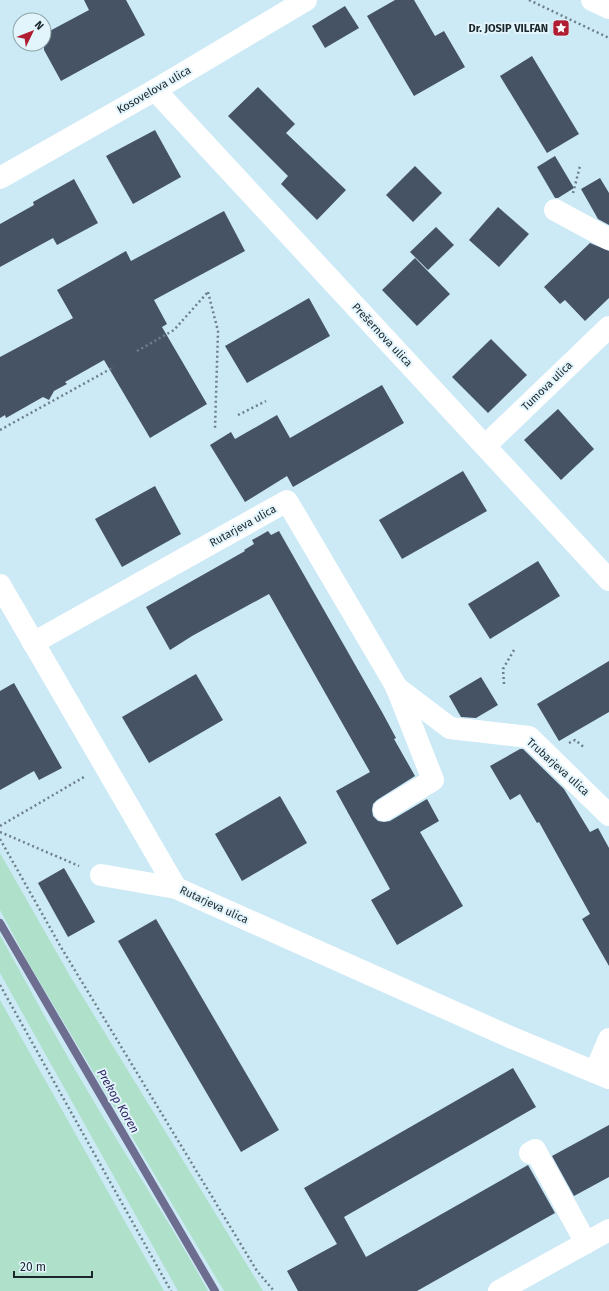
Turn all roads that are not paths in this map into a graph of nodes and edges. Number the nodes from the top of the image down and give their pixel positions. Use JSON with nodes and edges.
{"nodes":[{"id":1,"x":306,"y":0,"type":"edge"},
{"id":2,"x":592,"y":0,"type":"edge"},
{"id":3,"x":609,"y":8,"type":"edge"},
{"id":4,"x":155,"y":90,"type":"junction"},
{"id":5,"x":0,"y":178,"type":"edge"},
{"id":6,"x":555,"y":210,"type":"dead end"},
{"id":7,"x":609,"y":240,"type":"edge"},
{"id":8,"x":609,"y":327,"type":"edge"},
{"id":9,"x":485,"y":446,"type":"junction"},
{"id":10,"x":609,"y":580,"type":"edge"},
{"id":11,"x":0,"y":585,"type":"edge"},
{"id":12,"x":33,"y":644,"type":"junction"},
{"id":13,"x":396,"y":686,"type":"junction"},
{"id":14,"x":384,"y":810,"type":"dead end"},
{"id":15,"x":609,"y":815,"type":"edge"},
{"id":16,"x":101,"y":876,"type":"road end"},
{"id":17,"x":176,"y":888,"type":"junction"},
{"id":18,"x":609,"y":1038,"type":"edge"},
{"id":19,"x":602,"y":1075,"type":"edge"},
{"id":20,"x":530,"y":1153,"type":"dead end"},
{"id":21,"x":609,"y":1230,"type":"edge"},
{"id":22,"x":586,"y":1243,"type":"junction"},
{"id":23,"x":499,"y":1291,"type":"edge"}],
"edges":[{"from":1,"to":4,"type":"street","name":"Kosovelova ulica"},
{"from":2,"to":3,"type":"street"},
{"from":4,"to":5,"type":"street","name":"Kosovelova ulica"},
{"from":4,"to":9,"type":"street","name":"Prešernova ulica"},
{"from":6,"to":7,"type":"street"},
{"from":8,"to":9,"type":"street","name":"Tumova ulica"},
{"from":9,"to":10,"type":"street","name":"Prešernova ulica"},
{"from":11,"to":12,"type":"street","name":"Rutarjeva ulica"},
{"from":12,"to":13,"type":"street","name":"Rutarjeva ulica"},
{"from":12,"to":17,"type":"street","name":"Rutarjeva ulica"},
{"from":13,"to":14,"type":"street"},
{"from":13,"to":15,"type":"street","name":"Trubarjeva ulica"},
{"from":16,"to":17,"type":"street"},
{"from":17,"to":19,"type":"street","name":"Rutarjeva ulica"},
{"from":18,"to":19,"type":"street"},
{"from":20,"to":22,"type":"street"},
{"from":21,"to":22,"type":"street"},
{"from":22,"to":23,"type":"street"}]}
